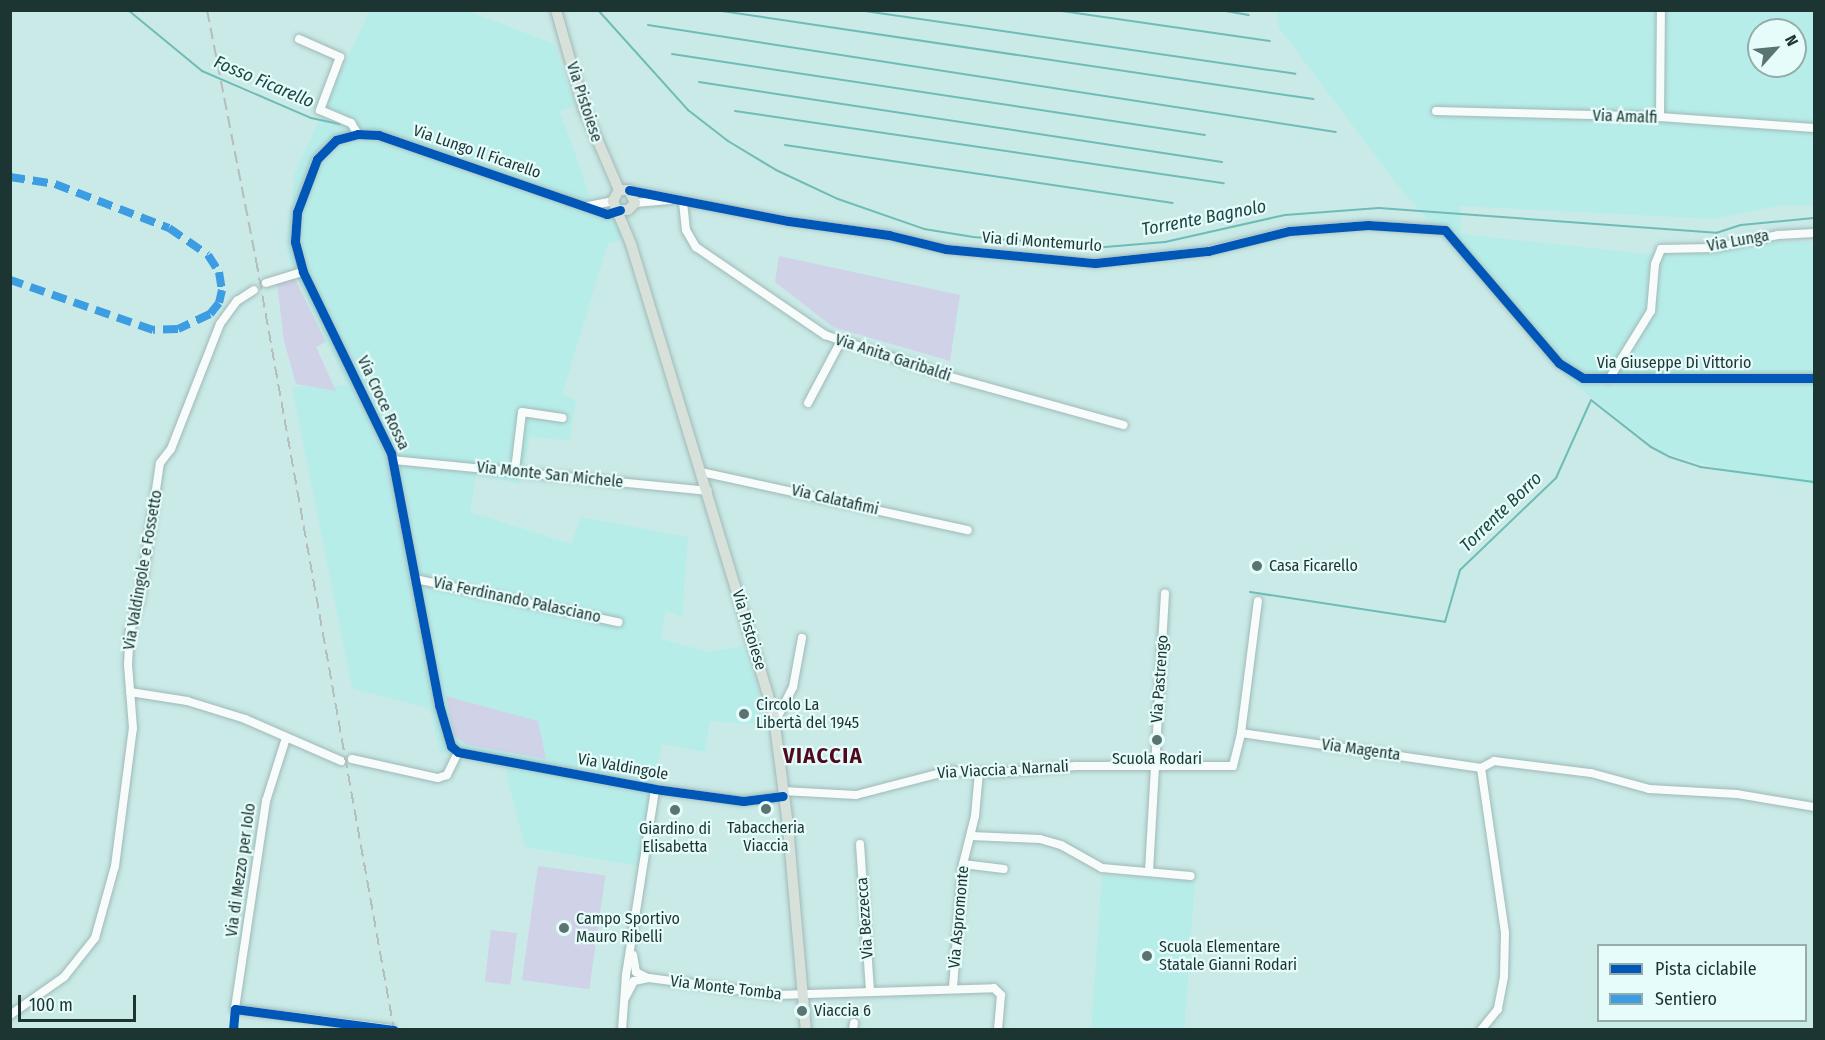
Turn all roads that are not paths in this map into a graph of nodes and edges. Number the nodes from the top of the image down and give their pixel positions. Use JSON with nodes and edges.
{"nodes":[{"id":1,"x":556,"y":10,"type":"edge"},
{"id":2,"x":1661,"y":10,"type":"edge"},
{"id":3,"x":299,"y":39,"type":"dead end"},
{"id":4,"x":1436,"y":111,"type":"dead end"},
{"id":5,"x":1660,"y":117,"type":"junction"},
{"id":6,"x":1815,"y":128,"type":"edge"},
{"id":7,"x":358,"y":134,"type":"junction"},
{"id":8,"x":624,"y":190,"type":"junction"},
{"id":9,"x":671,"y":200,"type":"junction"},
{"id":10,"x":683,"y":202,"type":"junction"},
{"id":11,"x":624,"y":206,"type":"junction"},
{"id":12,"x":1815,"y":233,"type":"edge"},
{"id":13,"x":1454,"y":237,"type":"joint"},
{"id":14,"x":303,"y":272,"type":"junction"},
{"id":15,"x":266,"y":283,"type":"dead end"},
{"id":16,"x":254,"y":290,"type":"dead end"},
{"id":17,"x":841,"y":341,"type":"junction"},
{"id":18,"x":1815,"y":378,"type":"edge"},
{"id":19,"x":1609,"y":379,"type":"junction"},
{"id":20,"x":808,"y":403,"type":"dead end"},
{"id":21,"x":564,"y":418,"type":"dead end"},
{"id":22,"x":1124,"y":425,"type":"dead end"},
{"id":23,"x":393,"y":460,"type":"junction"},
{"id":24,"x":514,"y":470,"type":"junction"},
{"id":25,"x":701,"y":472,"type":"junction"},
{"id":26,"x":707,"y":491,"type":"junction"},
{"id":27,"x":968,"y":530,"type":"dead end"},
{"id":28,"x":416,"y":579,"type":"junction"},
{"id":29,"x":1165,"y":592,"type":"dead end"},
{"id":30,"x":1258,"y":601,"type":"dead end"},
{"id":31,"x":618,"y":621,"type":"dead end"},
{"id":32,"x":802,"y":638,"type":"dead end"},
{"id":33,"x":130,"y":692,"type":"junction"},
{"id":34,"x":774,"y":724,"type":"junction"},
{"id":35,"x":1241,"y":733,"type":"junction"},
{"id":36,"x":286,"y":738,"type":"junction"},
{"id":37,"x":458,"y":752,"type":"junction"},
{"id":38,"x":352,"y":759,"type":"dead end"},
{"id":39,"x":341,"y":761,"type":"dead end"},
{"id":40,"x":1154,"y":765,"type":"junction"},
{"id":41,"x":1481,"y":768,"type":"junction"},
{"id":42,"x":979,"y":772,"type":"junction"},
{"id":43,"x":655,"y":789,"type":"junction"},
{"id":44,"x":783,"y":794,"type":"junction"},
{"id":45,"x":1815,"y":807,"type":"edge"},
{"id":46,"x":971,"y":836,"type":"junction"},
{"id":47,"x":860,"y":844,"type":"dead end"},
{"id":48,"x":963,"y":864,"type":"junction"},
{"id":49,"x":1004,"y":869,"type":"dead end"},
{"id":50,"x":1149,"y":871,"type":"junction"},
{"id":51,"x":1191,"y":876,"type":"dead end"},
{"id":52,"x":632,"y":940,"type":"junction"},
{"id":53,"x":649,"y":978,"type":"junction"},
{"id":54,"x":953,"y":987,"type":"junction"},
{"id":55,"x":870,"y":992,"type":"junction"},
{"id":56,"x":803,"y":996,"type":"junction"},
{"id":57,"x":625,"y":998,"type":"junction"},
{"id":58,"x":10,"y":1015,"type":"edge"},
{"id":59,"x":391,"y":1029,"type":"edge"},
{"id":60,"x":622,"y":1029,"type":"edge"},
{"id":61,"x":806,"y":1029,"type":"edge"},
{"id":62,"x":998,"y":1029,"type":"edge"},
{"id":63,"x":1481,"y":1029,"type":"edge"}],
"edges":[{"from":1,"to":8,"type":"main road","name":"Via Pistoiese"},
{"from":2,"to":5,"type":"street"},
{"from":3,"to":7,"type":"street"},
{"from":4,"to":5,"type":"street","name":"Via Amalfi"},
{"from":5,"to":6,"type":"street","name":"Via Amalfi"},
{"from":7,"to":11,"type":"street","name":"Via Lungo Il Ficarello"},
{"from":7,"to":14,"type":"street","name":"Via Croce Rossa"},
{"from":8,"to":9,"type":"street","name":"Via di Montemurlo"},
{"from":8,"to":11,"type":"main road","name":"Via Pistoiese"},
{"from":8,"to":11,"type":"main road"},
{"from":9,"to":10,"type":"street","name":"Via di Montemurlo"},
{"from":9,"to":11,"type":"street","name":"Via di Montemurlo"},
{"from":10,"to":13,"type":"street","name":"Via di Montemurlo"},
{"from":10,"to":17,"type":"street","name":"Via Anita Garibaldi"},
{"from":11,"to":25,"type":"main road","name":"Via Pistoiese"},
{"from":12,"to":19,"type":"street","name":"Via Lunga"},
{"from":13,"to":19,"type":"street","name":"Via Giuseppe Di Vittorio"},
{"from":14,"to":15,"type":"street"},
{"from":14,"to":23,"type":"street","name":"Via Croce Rossa"},
{"from":16,"to":33,"type":"street","name":"Via Valdingole e Fossetto"},
{"from":17,"to":20,"type":"street"},
{"from":17,"to":22,"type":"street","name":"Via Anita Garibaldi"},
{"from":18,"to":19,"type":"street","name":"Via Giuseppe Di Vittorio"},
{"from":21,"to":24,"type":"street"},
{"from":23,"to":24,"type":"street","name":"Via Monte San Michele"},
{"from":23,"to":28,"type":"street","name":"Via Croce Rossa"},
{"from":24,"to":26,"type":"street","name":"Via Monte San Michele"},
{"from":25,"to":26,"type":"main road","name":"Via Pistoiese"},
{"from":25,"to":27,"type":"street","name":"Via Calatafimi"},
{"from":26,"to":34,"type":"main road","name":"Via Pistoiese"},
{"from":28,"to":31,"type":"street","name":"Via Ferdinando Palasciano"},
{"from":28,"to":37,"type":"street","name":"Via Croce Rossa"},
{"from":29,"to":40,"type":"street","name":"Via Pastrengo"},
{"from":30,"to":35,"type":"street","name":"Via Viaccia a Narnali"},
{"from":32,"to":34,"type":"street"},
{"from":33,"to":36,"type":"street"},
{"from":33,"to":58,"type":"street","name":"Via Valdingole e Fossetto"},
{"from":34,"to":44,"type":"main road","name":"Via Pistoiese"},
{"from":35,"to":40,"type":"street","name":"Via Viaccia a Narnali"},
{"from":35,"to":41,"type":"street","name":"Via Magenta"},
{"from":36,"to":39,"type":"street"},
{"from":36,"to":59,"type":"street","name":"Via di Mezzo per Iolo"},
{"from":37,"to":38,"type":"street"},
{"from":37,"to":43,"type":"street","name":"Via Valdingole"},
{"from":40,"to":42,"type":"street","name":"Via Viaccia a Narnali"},
{"from":40,"to":50,"type":"street"},
{"from":41,"to":45,"type":"street","name":"Via Magenta"},
{"from":41,"to":63,"type":"street"},
{"from":42,"to":44,"type":"street","name":"Via Viaccia a Narnali"},
{"from":42,"to":46,"type":"street","name":"Via Aspromonte"},
{"from":43,"to":44,"type":"street","name":"Via Valdingole"},
{"from":43,"to":52,"type":"street"},
{"from":44,"to":56,"type":"main road","name":"Via Pistoiese"},
{"from":46,"to":48,"type":"street","name":"Via Aspromonte"},
{"from":46,"to":50,"type":"street"},
{"from":47,"to":55,"type":"street","name":"Via Bezzecca"},
{"from":48,"to":49,"type":"street"},
{"from":48,"to":54,"type":"street","name":"Via Aspromonte"},
{"from":50,"to":51,"type":"street"},
{"from":52,"to":53,"type":"street","name":"Via Monte Tomba"},
{"from":52,"to":57,"type":"street"},
{"from":53,"to":56,"type":"street","name":"Via Monte Tomba"},
{"from":53,"to":57,"type":"street","name":"Via Monte Tomba"},
{"from":54,"to":55,"type":"street","name":"Via Aspromonte"},
{"from":54,"to":62,"type":"street"},
{"from":55,"to":56,"type":"street","name":"Via Aspromonte"},
{"from":56,"to":61,"type":"main road","name":"Via Pistoiese"},
{"from":57,"to":60,"type":"street"}]}
